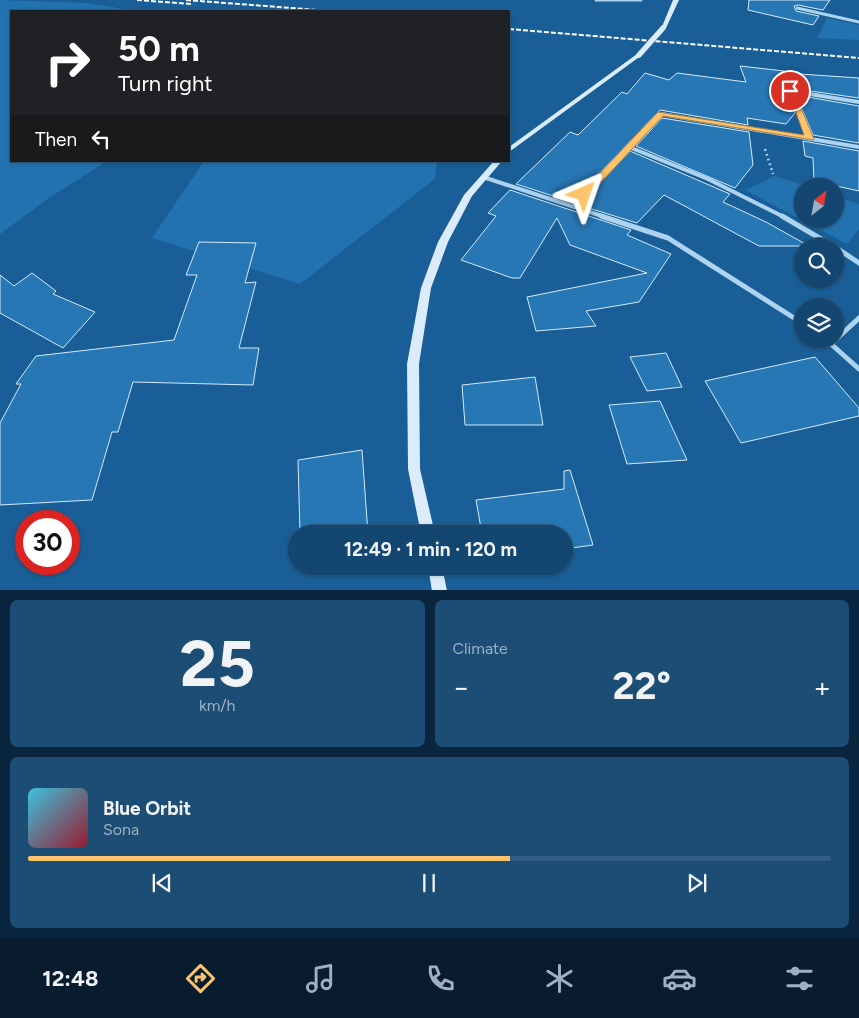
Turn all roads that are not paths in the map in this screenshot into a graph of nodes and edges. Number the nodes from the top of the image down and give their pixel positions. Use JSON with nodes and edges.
{"nodes":[{"id":1,"x":596,"y":0,"type":"edge"},
{"id":2,"x":641,"y":0,"type":"edge"},
{"id":3,"x":676,"y":0,"type":"edge"},
{"id":4,"x":797,"y":8,"type":"dead end"},
{"id":5,"x":859,"y":22,"type":"edge"},
{"id":6,"x":859,"y":102,"type":"edge"},
{"id":7,"x":810,"y":139,"type":"junction"},
{"id":8,"x":629,"y":147,"type":"junction"},
{"id":9,"x":859,"y":147,"type":"edge"},
{"id":10,"x":510,"y":149,"type":"edge"},
{"id":11,"x":497,"y":162,"type":"edge"},
{"id":12,"x":483,"y":177,"type":"junction"},
{"id":13,"x":573,"y":206,"type":"junction"},
{"id":14,"x":820,"y":238,"type":"edge"},
{"id":15,"x":844,"y":253,"type":"edge"},
{"id":16,"x":859,"y":262,"type":"edge"},
{"id":17,"x":794,"y":318,"type":"edge"},
{"id":18,"x":859,"y":318,"type":"edge"},
{"id":19,"x":844,"y":332,"type":"edge"},
{"id":20,"x":835,"y":348,"type":"edge"},
{"id":21,"x":859,"y":369,"type":"edge"},
{"id":22,"x":426,"y":525,"type":"edge"},
{"id":23,"x":437,"y":575,"type":"edge"},
{"id":24,"x":440,"y":590,"type":"edge"}],
"edges":[{"from":1,"to":2,"type":"street"},
{"from":3,"to":10,"type":"street","bridge":true},
{"from":4,"to":5,"type":"street"},
{"from":6,"to":7,"type":"street"},
{"from":7,"to":8,"type":"street"},
{"from":7,"to":9,"type":"street"},
{"from":8,"to":13,"type":"street"},
{"from":8,"to":14,"type":"street"},
{"from":11,"to":12,"type":"street"},
{"from":12,"to":13,"type":"street"},
{"from":12,"to":22,"type":"street"},
{"from":13,"to":17,"type":"street"},
{"from":15,"to":16,"type":"street"},
{"from":18,"to":19,"type":"street"},
{"from":20,"to":21,"type":"street"},
{"from":23,"to":24,"type":"street"}]}
